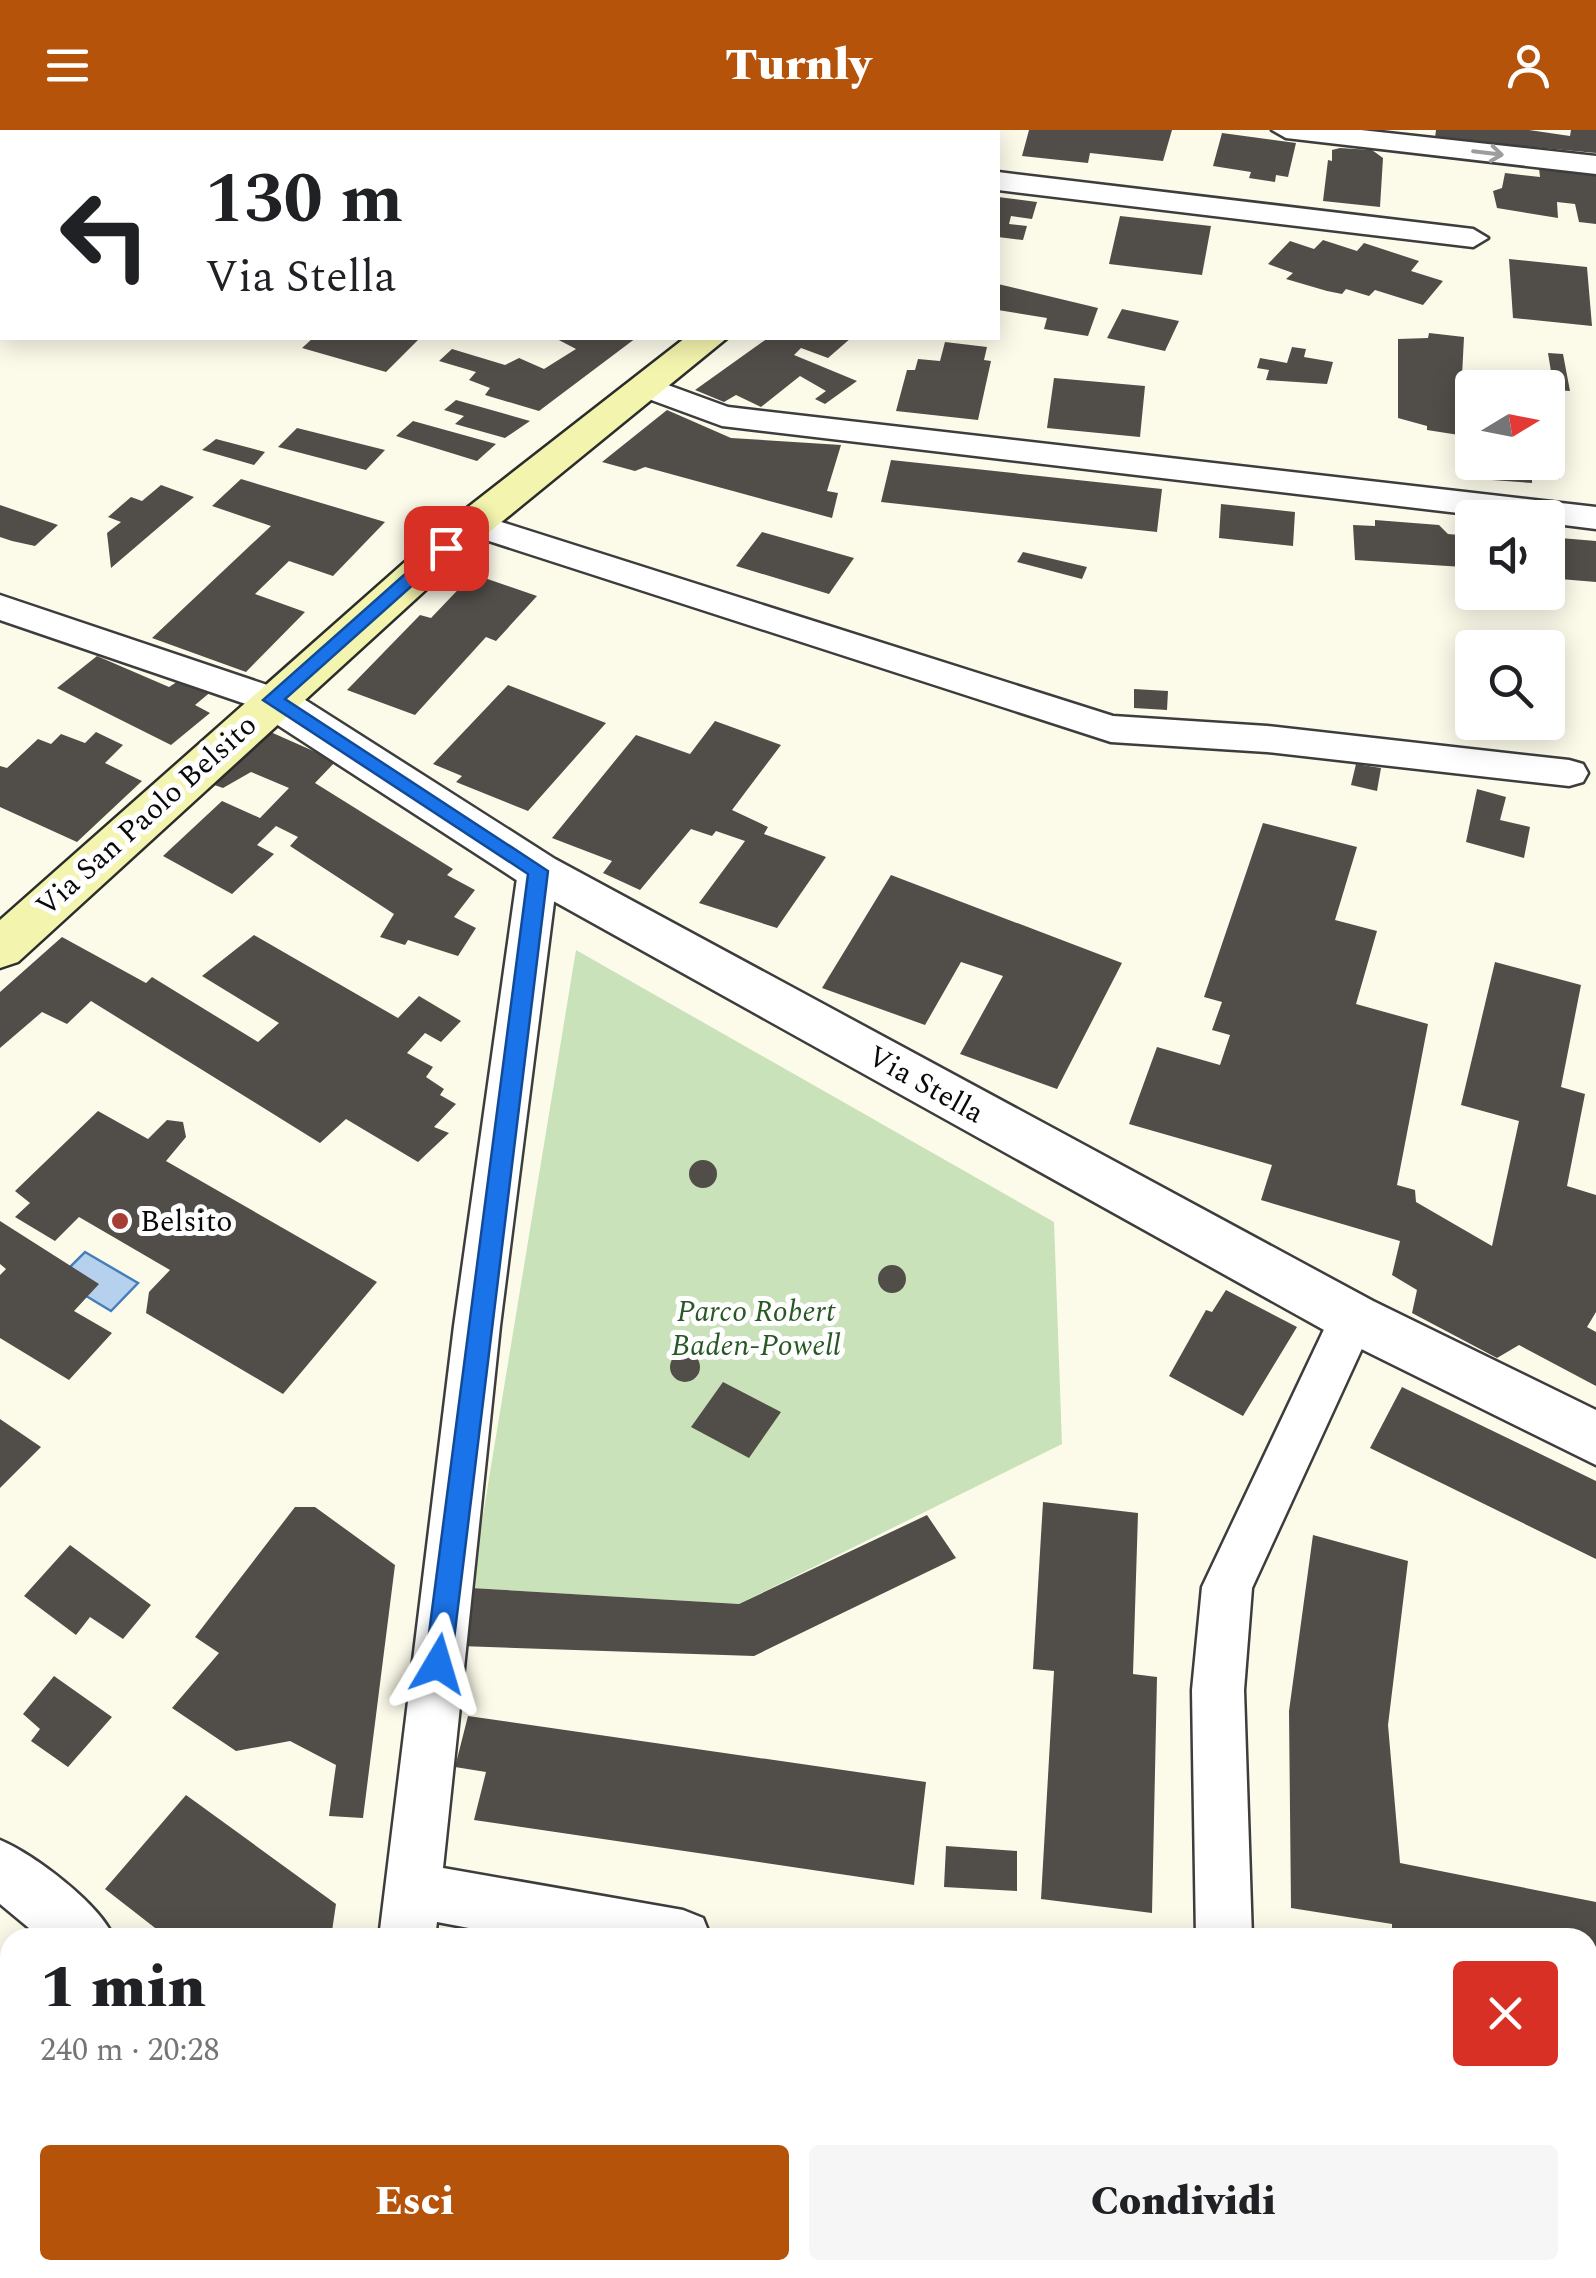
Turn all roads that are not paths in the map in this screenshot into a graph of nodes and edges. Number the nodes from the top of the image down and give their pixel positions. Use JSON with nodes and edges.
{"nodes":[{"id":1,"x":1286,"y":130,"type":"edge"},
{"id":2,"x":1596,"y":164,"type":"edge"},
{"id":3,"x":1000,"y":181,"type":"edge"},
{"id":4,"x":1473,"y":238,"type":"dead end"},
{"id":5,"x":705,"y":340,"type":"edge"},
{"id":6,"x":646,"y":387,"type":"junction"},
{"id":7,"x":1596,"y":518,"type":"edge"},
{"id":8,"x":473,"y":524,"type":"junction"},
{"id":9,"x":0,"y":607,"type":"edge"},
{"id":10,"x":272,"y":700,"type":"junction"},
{"id":11,"x":1570,"y":773,"type":"dead end"},
{"id":12,"x":538,"y":871,"type":"junction"},
{"id":13,"x":0,"y":948,"type":"edge"},
{"id":14,"x":1354,"y":1318,"type":"junction"},
{"id":15,"x":1596,"y":1439,"type":"edge"},
{"id":16,"x":0,"y":1868,"type":"edge"},
{"id":17,"x":409,"y":1914,"type":"edge"},
{"id":18,"x":74,"y":1928,"type":"edge"},
{"id":19,"x":569,"y":1928,"type":"edge"},
{"id":20,"x":1224,"y":1928,"type":"edge"}],
"edges":[{"from":1,"to":2,"type":"street","one_way":true},
{"from":3,"to":4,"type":"street"},
{"from":5,"to":6,"type":"main road","name":"Via San Paolo Belsito"},
{"from":6,"to":7,"type":"street"},
{"from":6,"to":8,"type":"main road","name":"Via San Paolo Belsito"},
{"from":8,"to":10,"type":"main road","name":"Via San Paolo Belsito"},
{"from":8,"to":11,"type":"street"},
{"from":9,"to":10,"type":"street"},
{"from":10,"to":12,"type":"street","name":"Via Stella"},
{"from":10,"to":13,"type":"main road","name":"Via San Paolo Belsito"},
{"from":12,"to":14,"type":"street","name":"Via Stella"},
{"from":12,"to":17,"type":"street"},
{"from":14,"to":15,"type":"street","name":"Via Stella"},
{"from":14,"to":20,"type":"street"},
{"from":16,"to":18,"type":"street"},
{"from":17,"to":19,"type":"street"}]}
